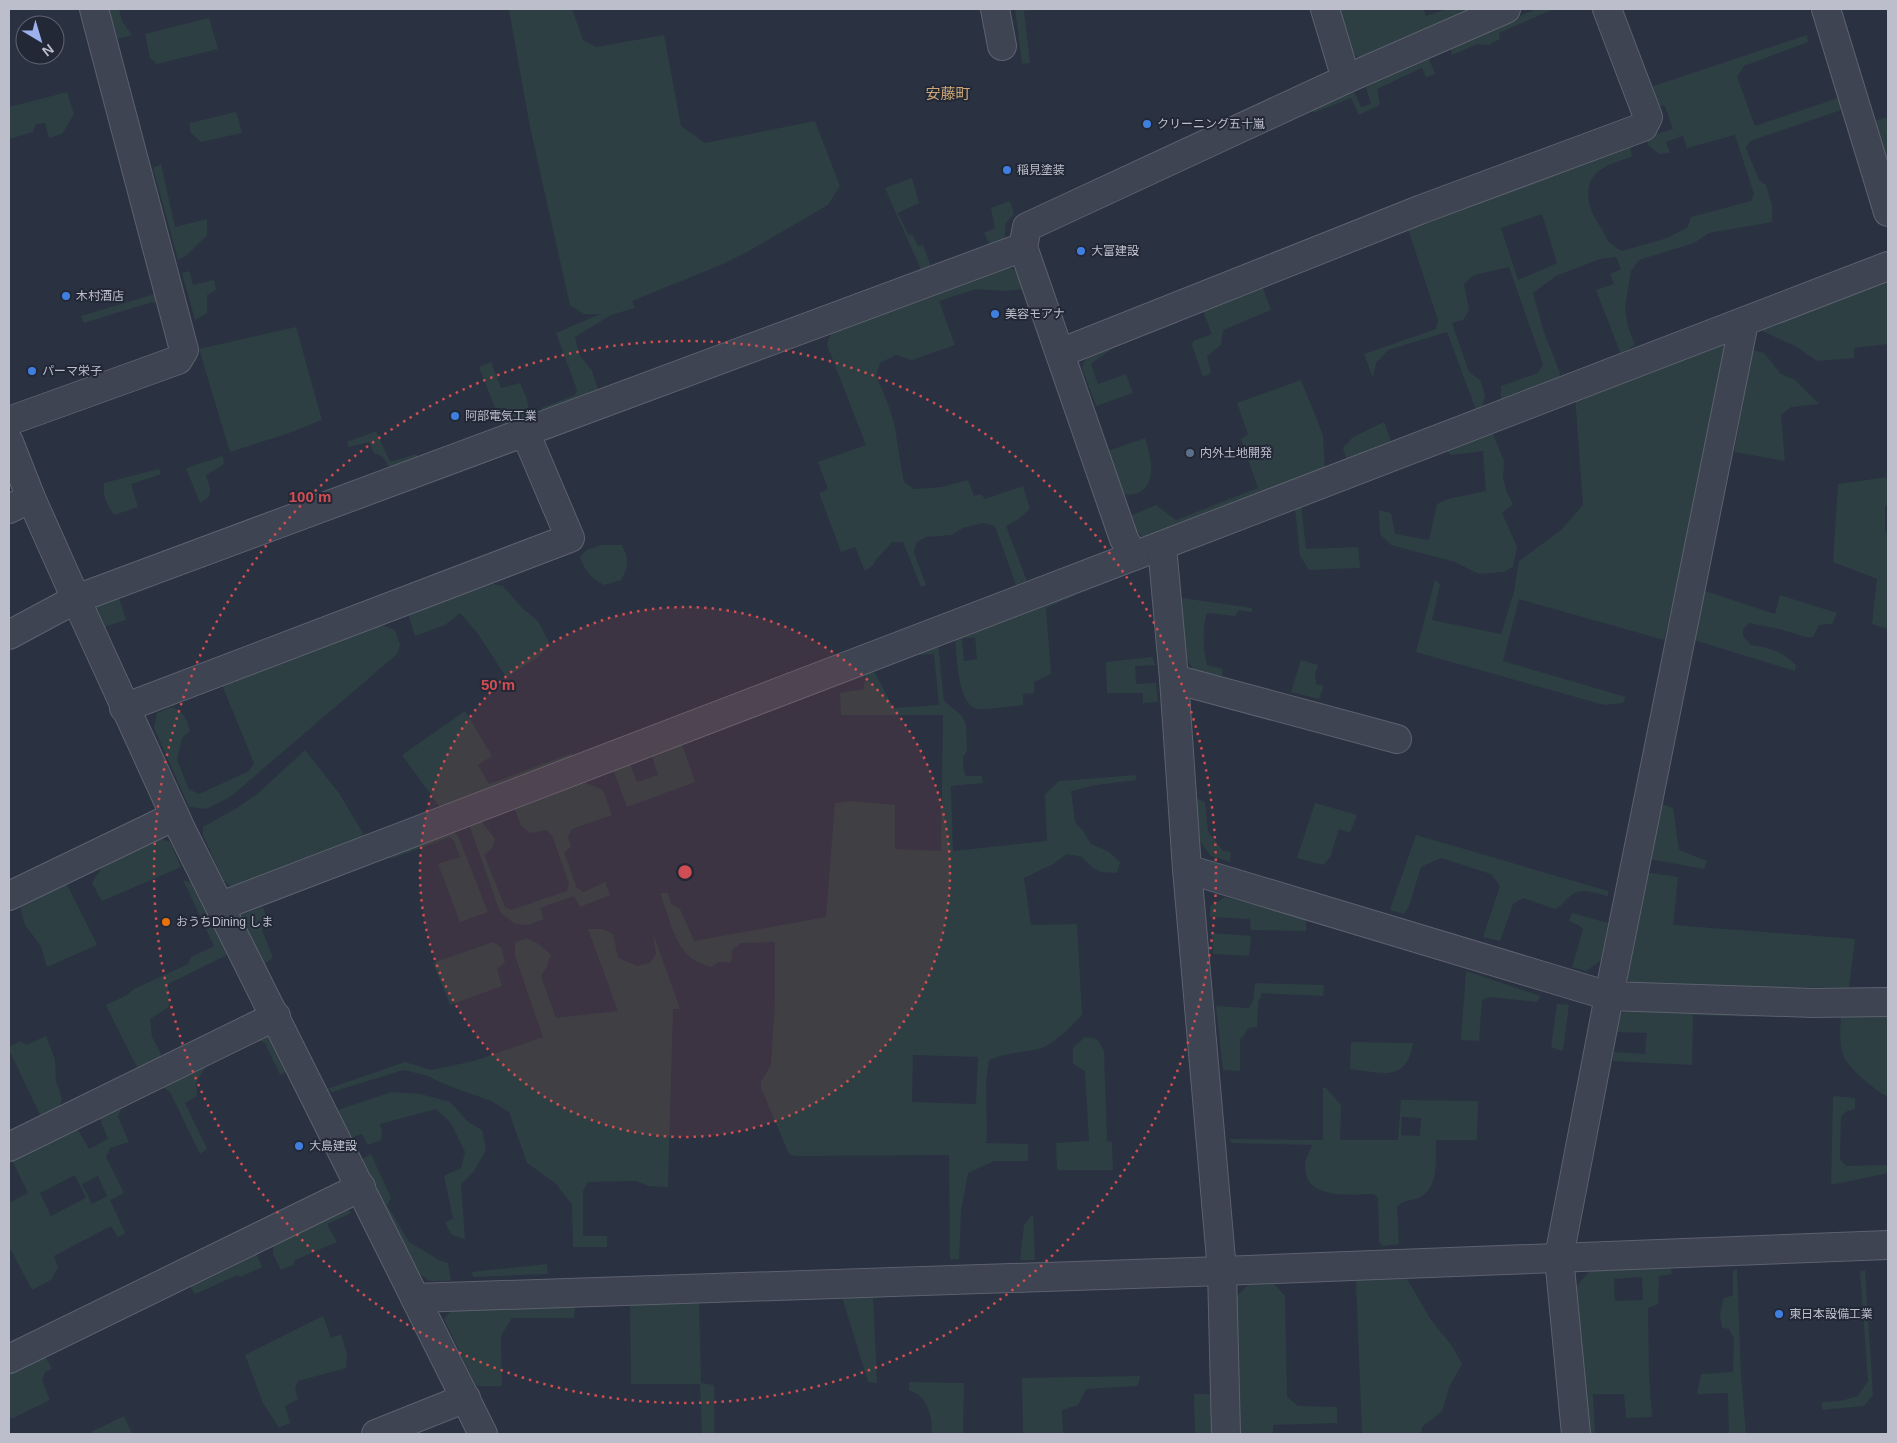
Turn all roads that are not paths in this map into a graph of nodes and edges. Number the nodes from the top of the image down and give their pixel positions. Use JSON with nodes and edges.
{"nodes":[{"id":1,"x":94,"y":9,"type":"edge"},
{"id":2,"x":995,"y":9,"type":"edge"},
{"id":3,"x":1325,"y":9,"type":"edge"},
{"id":4,"x":1506,"y":9,"type":"edge"},
{"id":5,"x":1607,"y":9,"type":"edge"},
{"id":6,"x":1826,"y":9,"type":"edge"},
{"id":7,"x":1002,"y":46,"type":"dead end"},
{"id":8,"x":1346,"y":80,"type":"junction"},
{"id":9,"x":1888,"y":212,"type":"edge"},
{"id":10,"x":1023,"y":247,"type":"junction"},
{"id":11,"x":1888,"y":266,"type":"edge"},
{"id":12,"x":1744,"y":322,"type":"junction"},
{"id":13,"x":1060,"y":353,"type":"junction"},
{"id":14,"x":9,"y":421,"type":"edge"},
{"id":15,"x":525,"y":432,"type":"junction"},
{"id":16,"x":9,"y":442,"type":"edge"},
{"id":17,"x":20,"y":504,"type":"edge"},
{"id":18,"x":1162,"y":546,"type":"junction"},
{"id":19,"x":1134,"y":556,"type":"junction"},
{"id":20,"x":76,"y":600,"type":"junction"},
{"id":21,"x":9,"y":635,"type":"edge"},
{"id":22,"x":1174,"y":679,"type":"junction"},
{"id":23,"x":124,"y":708,"type":"junction"},
{"id":24,"x":1397,"y":739,"type":"dead end"},
{"id":25,"x":175,"y":816,"type":"junction"},
{"id":26,"x":1187,"y":869,"type":"junction"},
{"id":27,"x":9,"y":896,"type":"edge"},
{"id":28,"x":221,"y":906,"type":"junction"},
{"id":29,"x":1609,"y":996,"type":"junction"},
{"id":30,"x":1888,"y":1002,"type":"edge"},
{"id":31,"x":276,"y":1016,"type":"junction"},
{"id":32,"x":9,"y":1147,"type":"edge"},
{"id":33,"x":361,"y":1187,"type":"junction"},
{"id":34,"x":1888,"y":1246,"type":"edge"},
{"id":35,"x":1559,"y":1257,"type":"junction"},
{"id":36,"x":1222,"y":1271,"type":"junction"},
{"id":37,"x":415,"y":1298,"type":"junction"},
{"id":38,"x":9,"y":1359,"type":"edge"},
{"id":39,"x":466,"y":1398,"type":"junction"},
{"id":40,"x":376,"y":1434,"type":"edge"},
{"id":41,"x":484,"y":1434,"type":"edge"},
{"id":42,"x":1226,"y":1434,"type":"edge"},
{"id":43,"x":1576,"y":1434,"type":"edge"}],
"edges":[{"from":1,"to":14,"type":"street"},
{"from":2,"to":7,"type":"street"},
{"from":3,"to":8,"type":"street"},
{"from":4,"to":8,"type":"street"},
{"from":5,"to":13,"type":"street"},
{"from":6,"to":9,"type":"street"},
{"from":8,"to":10,"type":"street"},
{"from":10,"to":13,"type":"street"},
{"from":10,"to":15,"type":"street"},
{"from":11,"to":12,"type":"street"},
{"from":12,"to":18,"type":"street"},
{"from":12,"to":29,"type":"street"},
{"from":13,"to":19,"type":"street"},
{"from":15,"to":20,"type":"street"},
{"from":15,"to":23,"type":"street"},
{"from":16,"to":17,"type":"street"},
{"from":17,"to":20,"type":"street"},
{"from":18,"to":19,"type":"street"},
{"from":18,"to":22,"type":"street"},
{"from":19,"to":28,"type":"street"},
{"from":20,"to":21,"type":"street"},
{"from":20,"to":23,"type":"street"},
{"from":22,"to":24,"type":"street"},
{"from":22,"to":26,"type":"street"},
{"from":23,"to":25,"type":"street"},
{"from":25,"to":27,"type":"street"},
{"from":25,"to":28,"type":"street"},
{"from":26,"to":29,"type":"street"},
{"from":26,"to":36,"type":"street"},
{"from":28,"to":31,"type":"street"},
{"from":29,"to":30,"type":"street"},
{"from":29,"to":35,"type":"street"},
{"from":31,"to":32,"type":"street"},
{"from":31,"to":33,"type":"street"},
{"from":33,"to":37,"type":"street"},
{"from":33,"to":38,"type":"street"},
{"from":34,"to":35,"type":"street"},
{"from":35,"to":36,"type":"street"},
{"from":35,"to":43,"type":"street"},
{"from":36,"to":37,"type":"street"},
{"from":36,"to":42,"type":"street"},
{"from":37,"to":39,"type":"street"},
{"from":39,"to":40,"type":"street"},
{"from":39,"to":41,"type":"street"}]}
